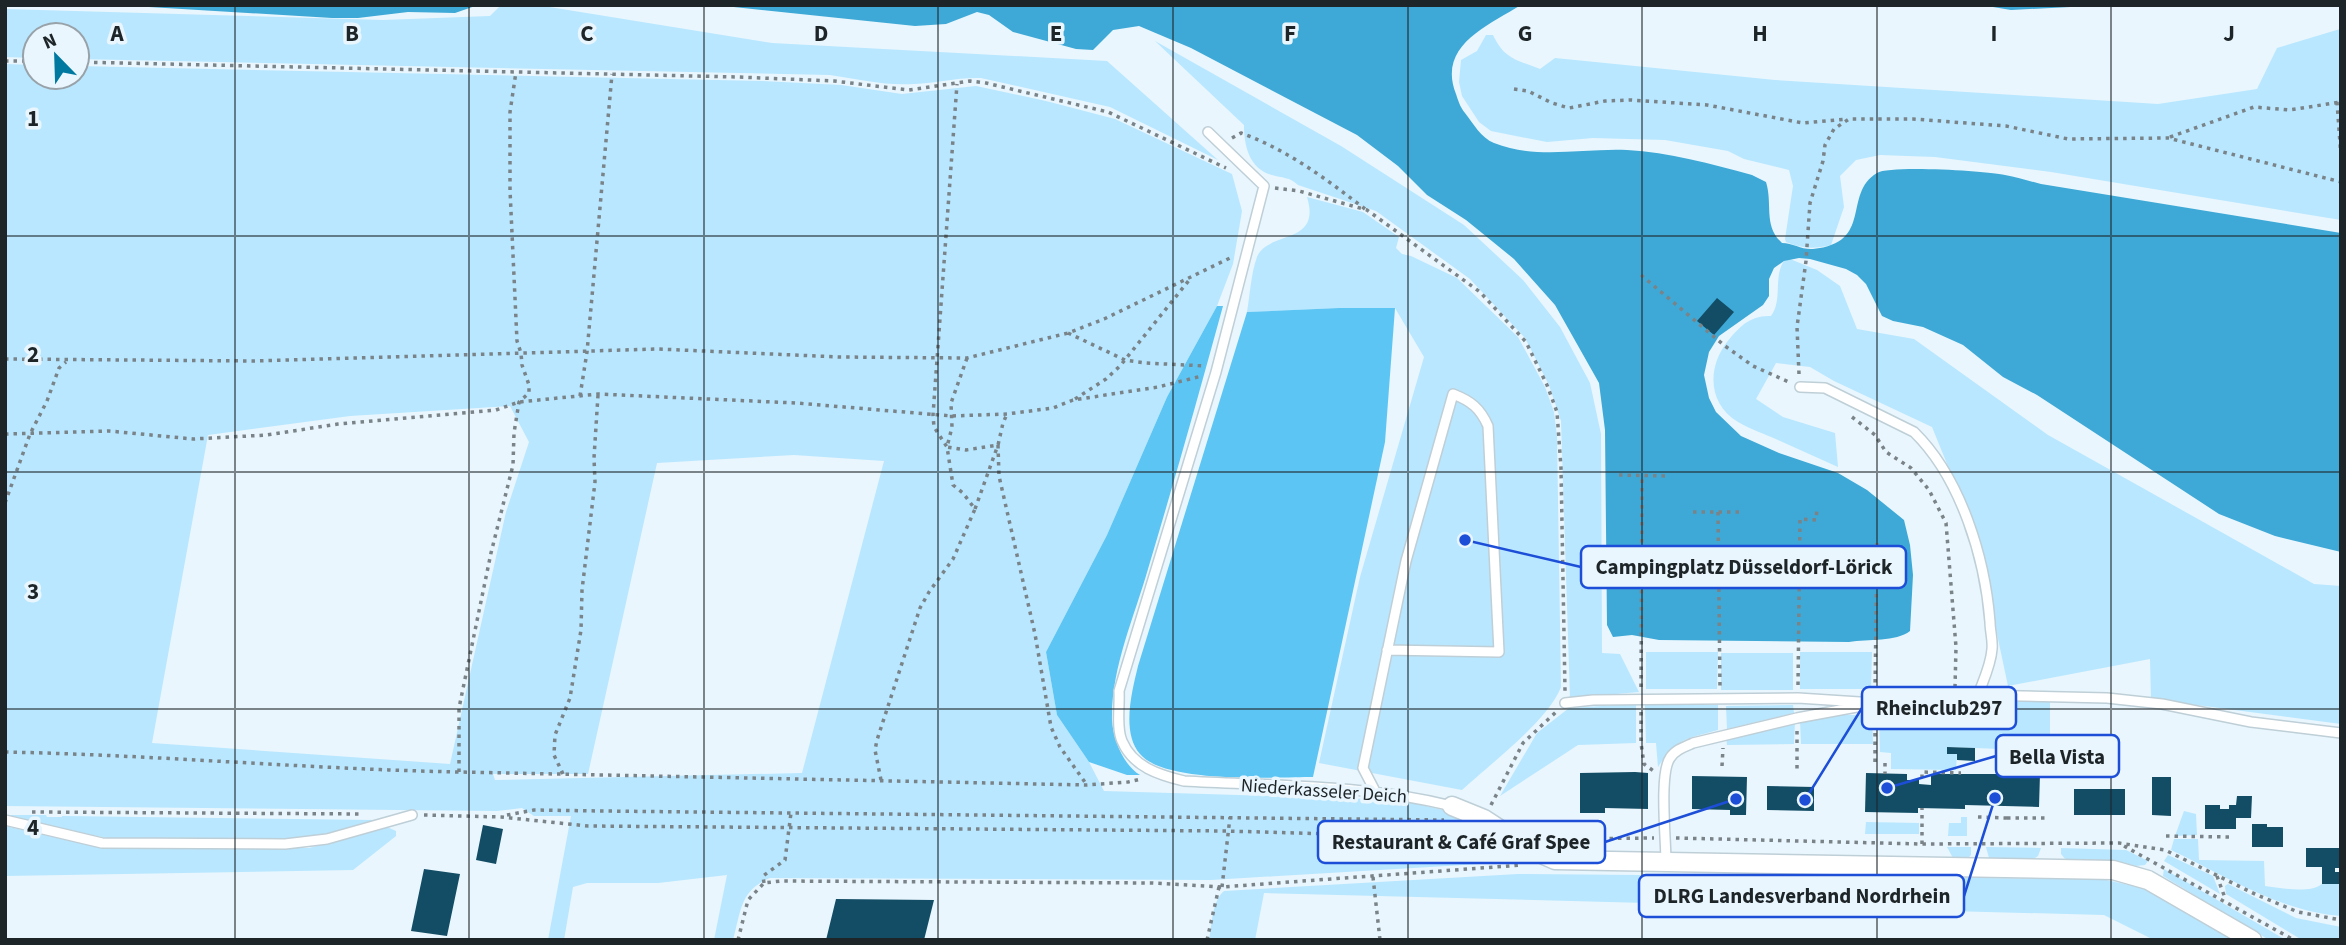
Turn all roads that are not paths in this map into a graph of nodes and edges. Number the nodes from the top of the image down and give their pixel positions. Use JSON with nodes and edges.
{"nodes":[{"id":1,"x":1212,"y":135,"type":"road end"},
{"id":2,"x":1800,"y":387,"type":"road end"},
{"id":3,"x":1387,"y":650,"type":"junction"},
{"id":4,"x":1978,"y":695,"type":"junction"},
{"id":5,"x":1875,"y":703,"type":"junction"},
{"id":6,"x":1565,"y":704,"type":"road end"},
{"id":7,"x":2341,"y":733,"type":"edge"},
{"id":8,"x":1375,"y":791,"type":"junction"},
{"id":9,"x":1468,"y":812,"type":"joint"},
{"id":10,"x":412,"y":815,"type":"road end"},
{"id":11,"x":5,"y":820,"type":"edge"},
{"id":12,"x":1666,"y":862,"type":"junction"},
{"id":13,"x":2252,"y":940,"type":"edge"}],
"edges":[{"from":1,"to":8,"type":"lane","name":"Niederkasseler Deich"},
{"from":2,"to":4,"type":"lane"},
{"from":3,"to":3,"type":"lane"},
{"from":3,"to":8,"type":"lane"},
{"from":4,"to":5,"type":"lane"},
{"from":4,"to":7,"type":"lane"},
{"from":5,"to":6,"type":"lane"},
{"from":5,"to":12,"type":"lane"},
{"from":8,"to":9,"type":"lane","name":"Niederkasseler Deich"},
{"from":9,"to":12,"type":"street","name":"Niederkasseler Deich"},
{"from":10,"to":11,"type":"lane"},
{"from":12,"to":13,"type":"street","name":"Niederkasseler Deich"}]}
